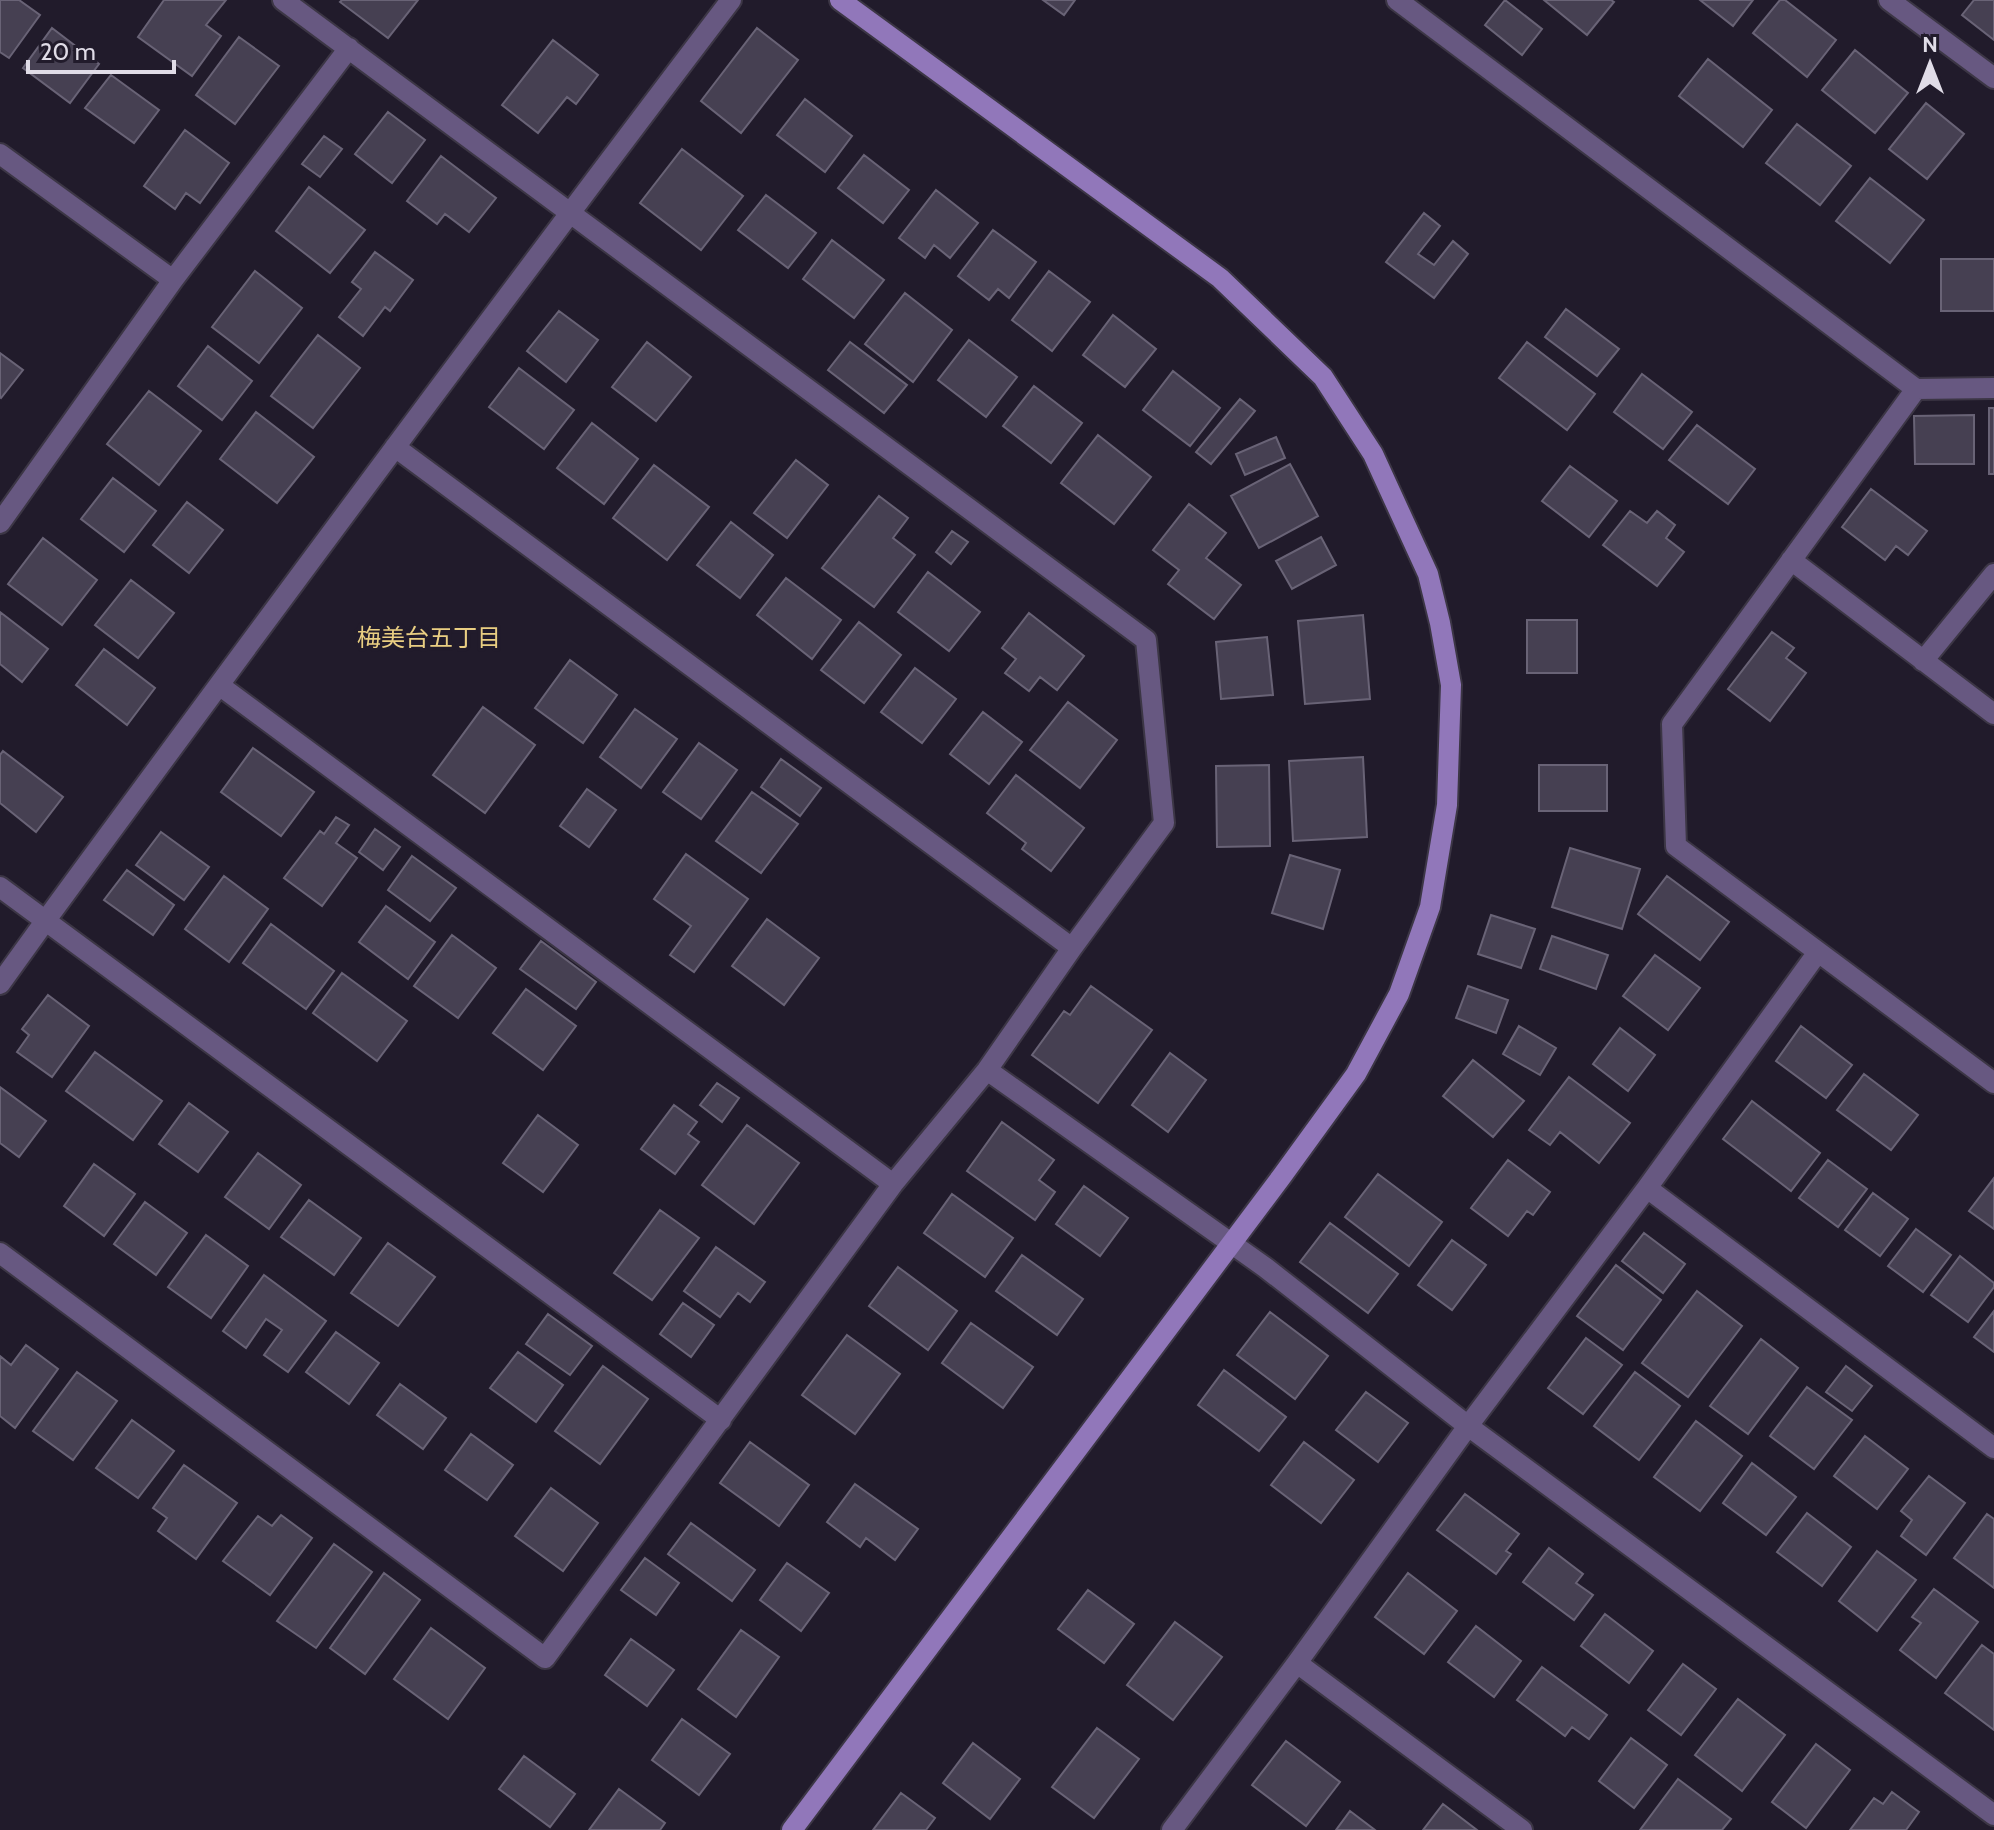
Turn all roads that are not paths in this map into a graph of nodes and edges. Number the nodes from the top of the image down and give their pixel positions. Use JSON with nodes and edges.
{"nodes":[{"id":1,"x":283,"y":0,"type":"edge"},
{"id":2,"x":731,"y":0,"type":"edge"},
{"id":3,"x":840,"y":0,"type":"edge"},
{"id":4,"x":1397,"y":0,"type":"edge"},
{"id":5,"x":1889,"y":0,"type":"edge"},
{"id":6,"x":349,"y":48,"type":"junction"},
{"id":7,"x":1994,"y":78,"type":"edge"},
{"id":8,"x":0,"y":154,"type":"edge"},
{"id":9,"x":569,"y":213,"type":"junction"},
{"id":10,"x":173,"y":280,"type":"junction"},
{"id":11,"x":1994,"y":388,"type":"edge"},
{"id":12,"x":1916,"y":389,"type":"junction"},
{"id":13,"x":395,"y":447,"type":"junction"},
{"id":14,"x":0,"y":522,"type":"edge"},
{"id":15,"x":1791,"y":560,"type":"junction"},
{"id":16,"x":1994,"y":574,"type":"edge"},
{"id":17,"x":1923,"y":661,"type":"junction"},
{"id":18,"x":219,"y":685,"type":"junction"},
{"id":19,"x":1994,"y":714,"type":"edge"},
{"id":20,"x":0,"y":887,"type":"edge"},
{"id":21,"x":46,"y":920,"type":"junction"},
{"id":22,"x":1072,"y":948,"type":"junction"},
{"id":23,"x":1818,"y":952,"type":"junction"},
{"id":24,"x":0,"y":984,"type":"edge"},
{"id":25,"x":987,"y":1070,"type":"junction"},
{"id":26,"x":1994,"y":1083,"type":"edge"},
{"id":27,"x":893,"y":1184,"type":"junction"},
{"id":28,"x":1647,"y":1188,"type":"junction"},
{"id":29,"x":1232,"y":1244,"type":"junction"},
{"id":30,"x":0,"y":1253,"type":"edge"},
{"id":31,"x":721,"y":1420,"type":"junction"},
{"id":32,"x":1468,"y":1426,"type":"junction"},
{"id":33,"x":1994,"y":1448,"type":"edge"},
{"id":34,"x":1297,"y":1663,"type":"junction"},
{"id":35,"x":1994,"y":1815,"type":"edge"},
{"id":36,"x":792,"y":1830,"type":"edge"},
{"id":37,"x":1172,"y":1830,"type":"edge"},
{"id":38,"x":1522,"y":1830,"type":"edge"}],
"edges":[{"from":1,"to":6,"type":"street"},
{"from":2,"to":9,"type":"street"},
{"from":3,"to":29,"type":"street"},
{"from":4,"to":12,"type":"street"},
{"from":5,"to":7,"type":"street"},
{"from":6,"to":9,"type":"street"},
{"from":6,"to":10,"type":"street"},
{"from":8,"to":10,"type":"street"},
{"from":9,"to":13,"type":"street"},
{"from":9,"to":22,"type":"street"},
{"from":10,"to":14,"type":"street"},
{"from":11,"to":12,"type":"street"},
{"from":12,"to":15,"type":"street"},
{"from":13,"to":18,"type":"street"},
{"from":13,"to":22,"type":"street"},
{"from":15,"to":17,"type":"street"},
{"from":15,"to":23,"type":"street"},
{"from":16,"to":17,"type":"street"},
{"from":17,"to":19,"type":"street"},
{"from":18,"to":21,"type":"street"},
{"from":18,"to":27,"type":"street"},
{"from":20,"to":21,"type":"street"},
{"from":21,"to":24,"type":"street"},
{"from":21,"to":31,"type":"street"},
{"from":22,"to":25,"type":"street"},
{"from":23,"to":26,"type":"street"},
{"from":23,"to":28,"type":"street"},
{"from":25,"to":27,"type":"street"},
{"from":25,"to":29,"type":"street"},
{"from":27,"to":31,"type":"street"},
{"from":28,"to":32,"type":"street"},
{"from":28,"to":33,"type":"street"},
{"from":29,"to":32,"type":"street"},
{"from":29,"to":36,"type":"street"},
{"from":30,"to":31,"type":"street"},
{"from":32,"to":34,"type":"street"},
{"from":32,"to":35,"type":"street"},
{"from":34,"to":37,"type":"street"},
{"from":34,"to":38,"type":"street"}]}
